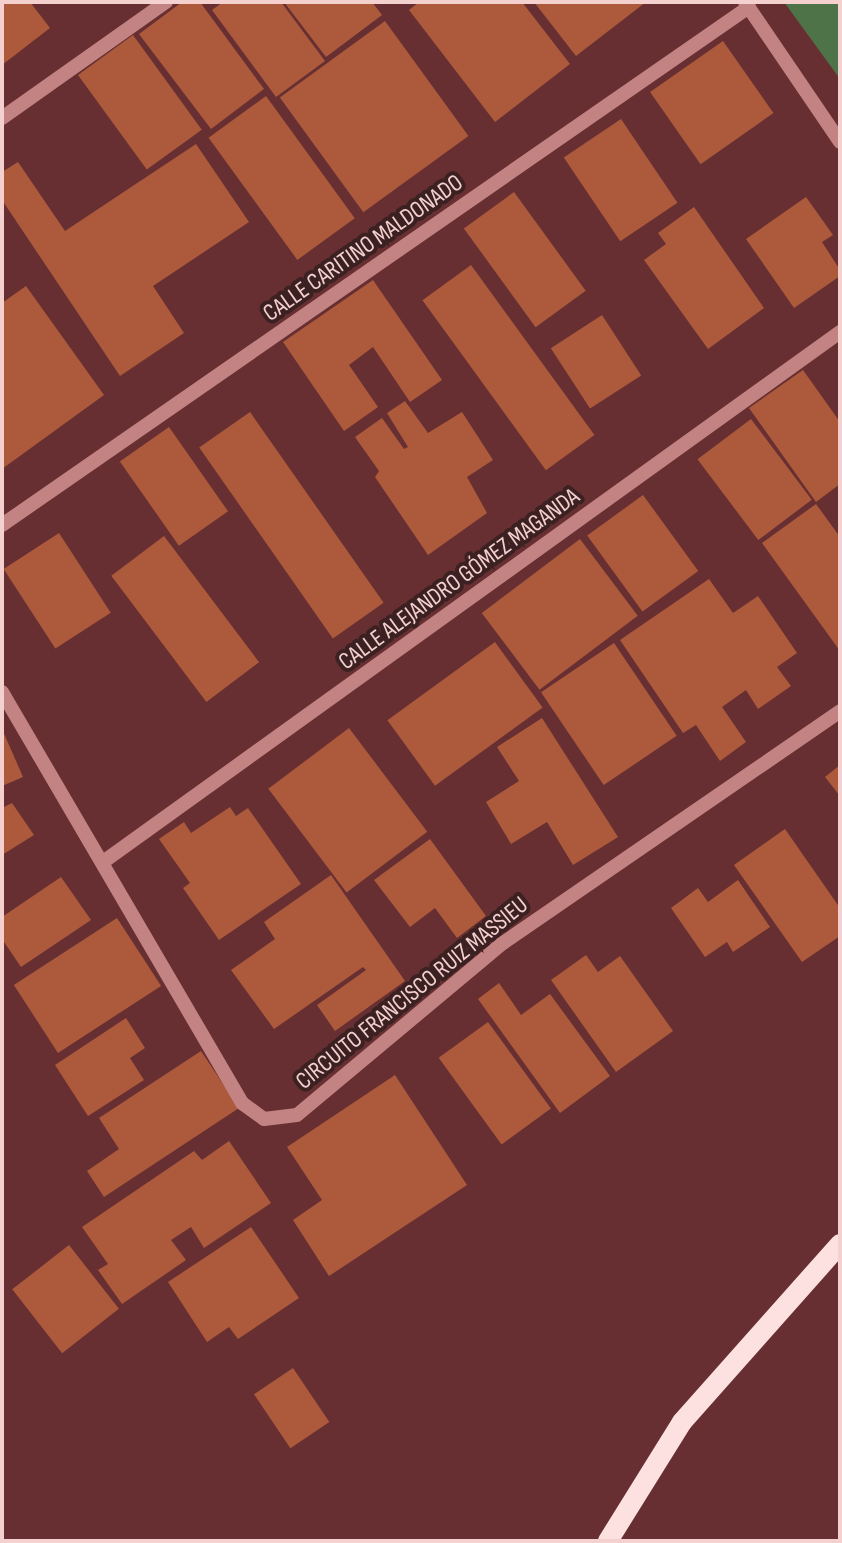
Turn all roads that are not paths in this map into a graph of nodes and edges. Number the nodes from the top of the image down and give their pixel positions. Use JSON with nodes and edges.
{"nodes":[{"id":1,"x":166,"y":2,"type":"edge"},
{"id":2,"x":747,"y":5,"type":"edge"},
{"id":3,"x":2,"y":118,"type":"edge"},
{"id":4,"x":840,"y":142,"type":"edge"},
{"id":5,"x":840,"y":332,"type":"edge"},
{"id":6,"x":2,"y":525,"type":"edge"},
{"id":7,"x":2,"y":692,"type":"edge"},
{"id":8,"x":840,"y":711,"type":"edge"},
{"id":9,"x":103,"y":862,"type":"junction"},
{"id":10,"x":840,"y":1244,"type":"edge"},
{"id":11,"x":608,"y":1541,"type":"edge"}],
"edges":[{"from":1,"to":3,"type":"street"},
{"from":2,"to":4,"type":"street"},
{"from":2,"to":6,"type":"street","name":"CALLE CARITINO MALDONADO"},
{"from":5,"to":9,"type":"street","name":"CALLE ALEJANDRO GÓMEZ MAGANDA"},
{"from":7,"to":9,"type":"street","name":"CIRCUITO FRANCISCO RUIZ MASSIEU"},
{"from":8,"to":9,"type":"street","name":"CIRCUITO FRANCISCO RUIZ MASSIEU"},
{"from":10,"to":11,"type":"main road"}]}
